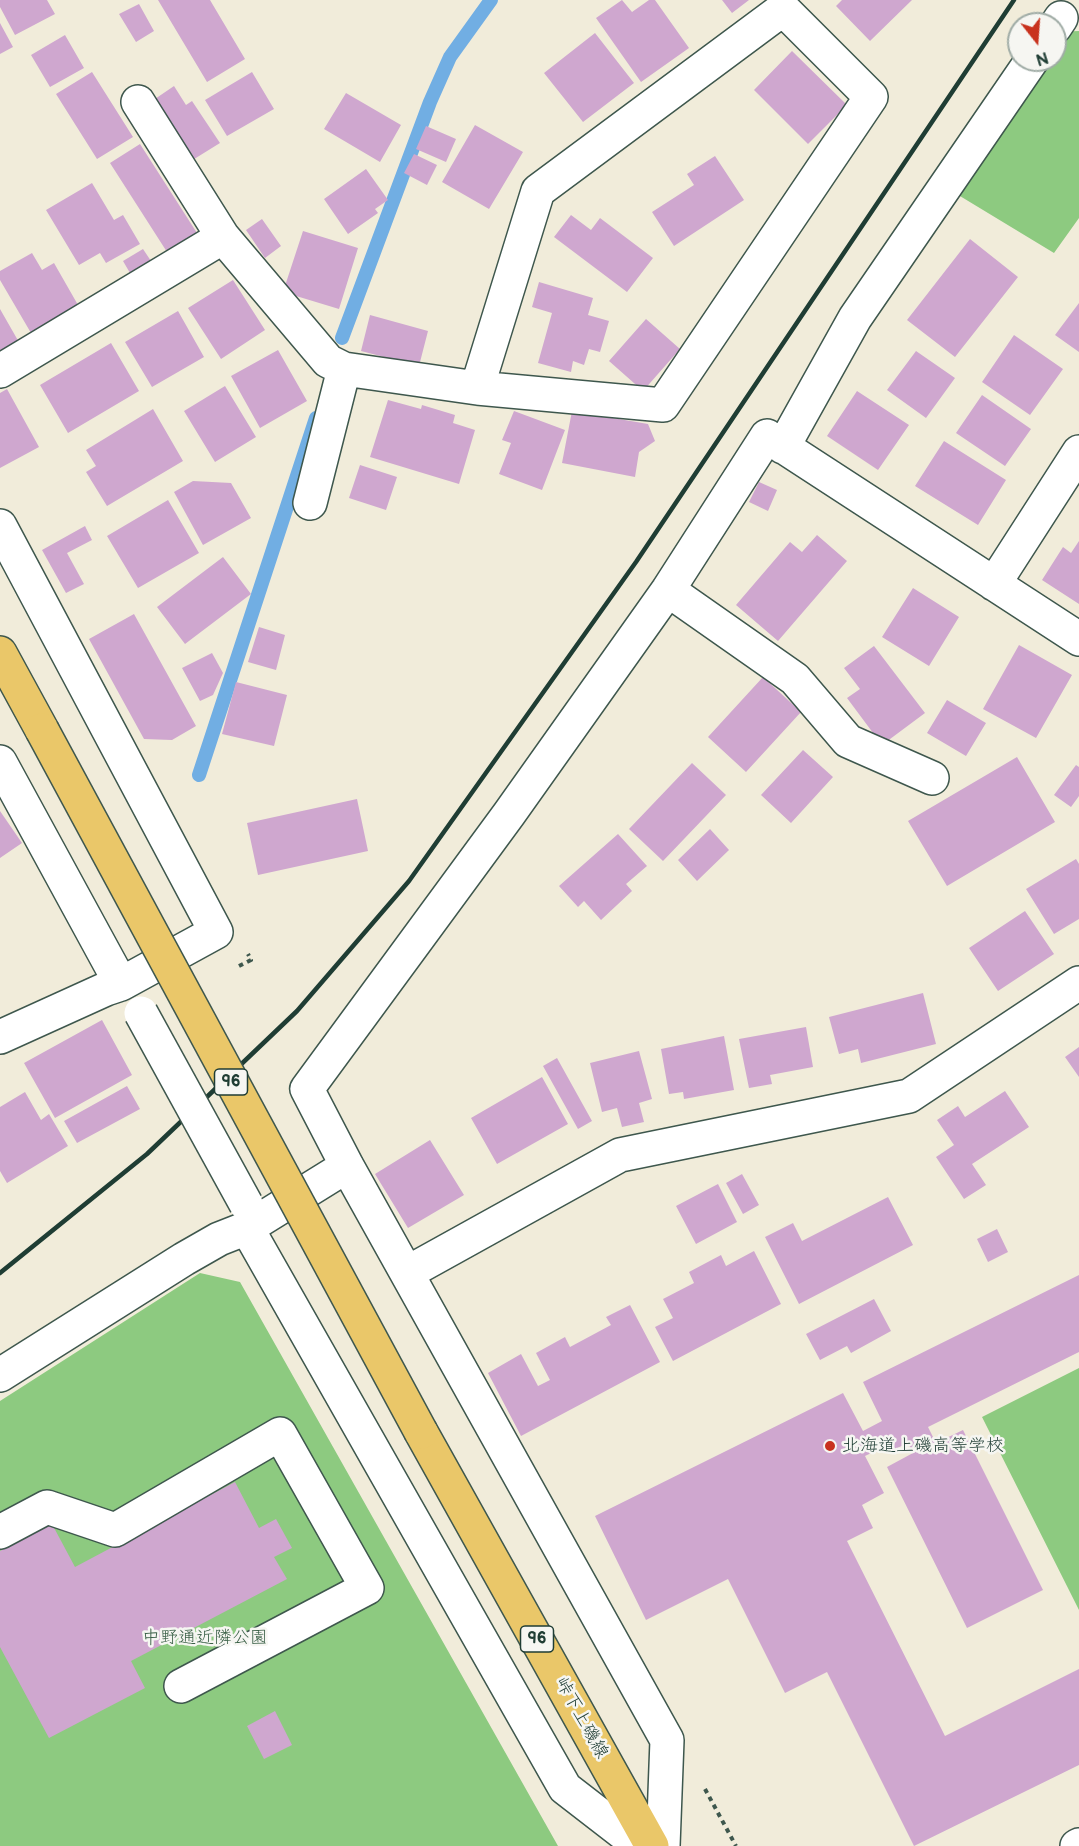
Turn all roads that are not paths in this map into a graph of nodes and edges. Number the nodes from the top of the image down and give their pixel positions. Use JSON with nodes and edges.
{"nodes":[{"id":1,"x":787,"y":5,"type":"edge"},
{"id":2,"x":1024,"y":72,"type":"edge"},
{"id":3,"x":138,"y":102,"type":"dead end"},
{"id":4,"x":223,"y":237,"type":"junction"},
{"id":5,"x":344,"y":369,"type":"junction"},
{"id":6,"x":0,"y":371,"type":"edge"},
{"id":7,"x":477,"y":388,"type":"junction"},
{"id":8,"x":775,"y":441,"type":"junction"},
{"id":9,"x":1079,"y":453,"type":"edge"},
{"id":10,"x":310,"y":503,"type":"dead end"},
{"id":11,"x":0,"y":526,"type":"edge"},
{"id":12,"x":994,"y":584,"type":"junction"},
{"id":13,"x":668,"y":590,"type":"junction"},
{"id":14,"x":1079,"y":639,"type":"edge"},
{"id":15,"x":0,"y":653,"type":"edge"},
{"id":16,"x":0,"y":762,"type":"edge"},
{"id":17,"x":932,"y":778,"type":"dead end"},
{"id":18,"x":1079,"y":983,"type":"edge"},
{"id":19,"x":121,"y":984,"type":"junction"},
{"id":20,"x":141,"y":1013,"type":"dead end"},
{"id":21,"x":0,"y":1037,"type":"edge"},
{"id":22,"x":347,"y":1166,"type":"junction"},
{"id":23,"x":246,"y":1216,"type":"junction"},
{"id":24,"x":407,"y":1273,"type":"junction"},
{"id":25,"x":0,"y":1375,"type":"edge"},
{"id":26,"x":0,"y":1532,"type":"edge"},
{"id":27,"x":181,"y":1686,"type":"dead end"},
{"id":28,"x":640,"y":1846,"type":"edge"},
{"id":29,"x":652,"y":1846,"type":"edge"},
{"id":30,"x":663,"y":1846,"type":"edge"}],
"edges":[{"from":1,"to":7,"type":"street"},
{"from":1,"to":7,"type":"street"},
{"from":2,"to":8,"type":"street"},
{"from":3,"to":4,"type":"street"},
{"from":4,"to":5,"type":"street"},
{"from":4,"to":6,"type":"street"},
{"from":5,"to":7,"type":"street"},
{"from":5,"to":10,"type":"street"},
{"from":8,"to":12,"type":"street"},
{"from":8,"to":13,"type":"street"},
{"from":9,"to":12,"type":"street"},
{"from":11,"to":19,"type":"street"},
{"from":12,"to":14,"type":"street"},
{"from":13,"to":17,"type":"street"},
{"from":13,"to":22,"type":"street"},
{"from":15,"to":29,"type":"main road","name":"峠下上磯線","number":"96","bridge":true},
{"from":16,"to":19,"type":"street"},
{"from":18,"to":24,"type":"street"},
{"from":19,"to":21,"type":"street"},
{"from":20,"to":23,"type":"street","bridge":true},
{"from":22,"to":23,"type":"street"},
{"from":22,"to":24,"type":"street"},
{"from":23,"to":25,"type":"street"},
{"from":23,"to":28,"type":"street"},
{"from":24,"to":30,"type":"street"},
{"from":26,"to":27,"type":"street"}]}
